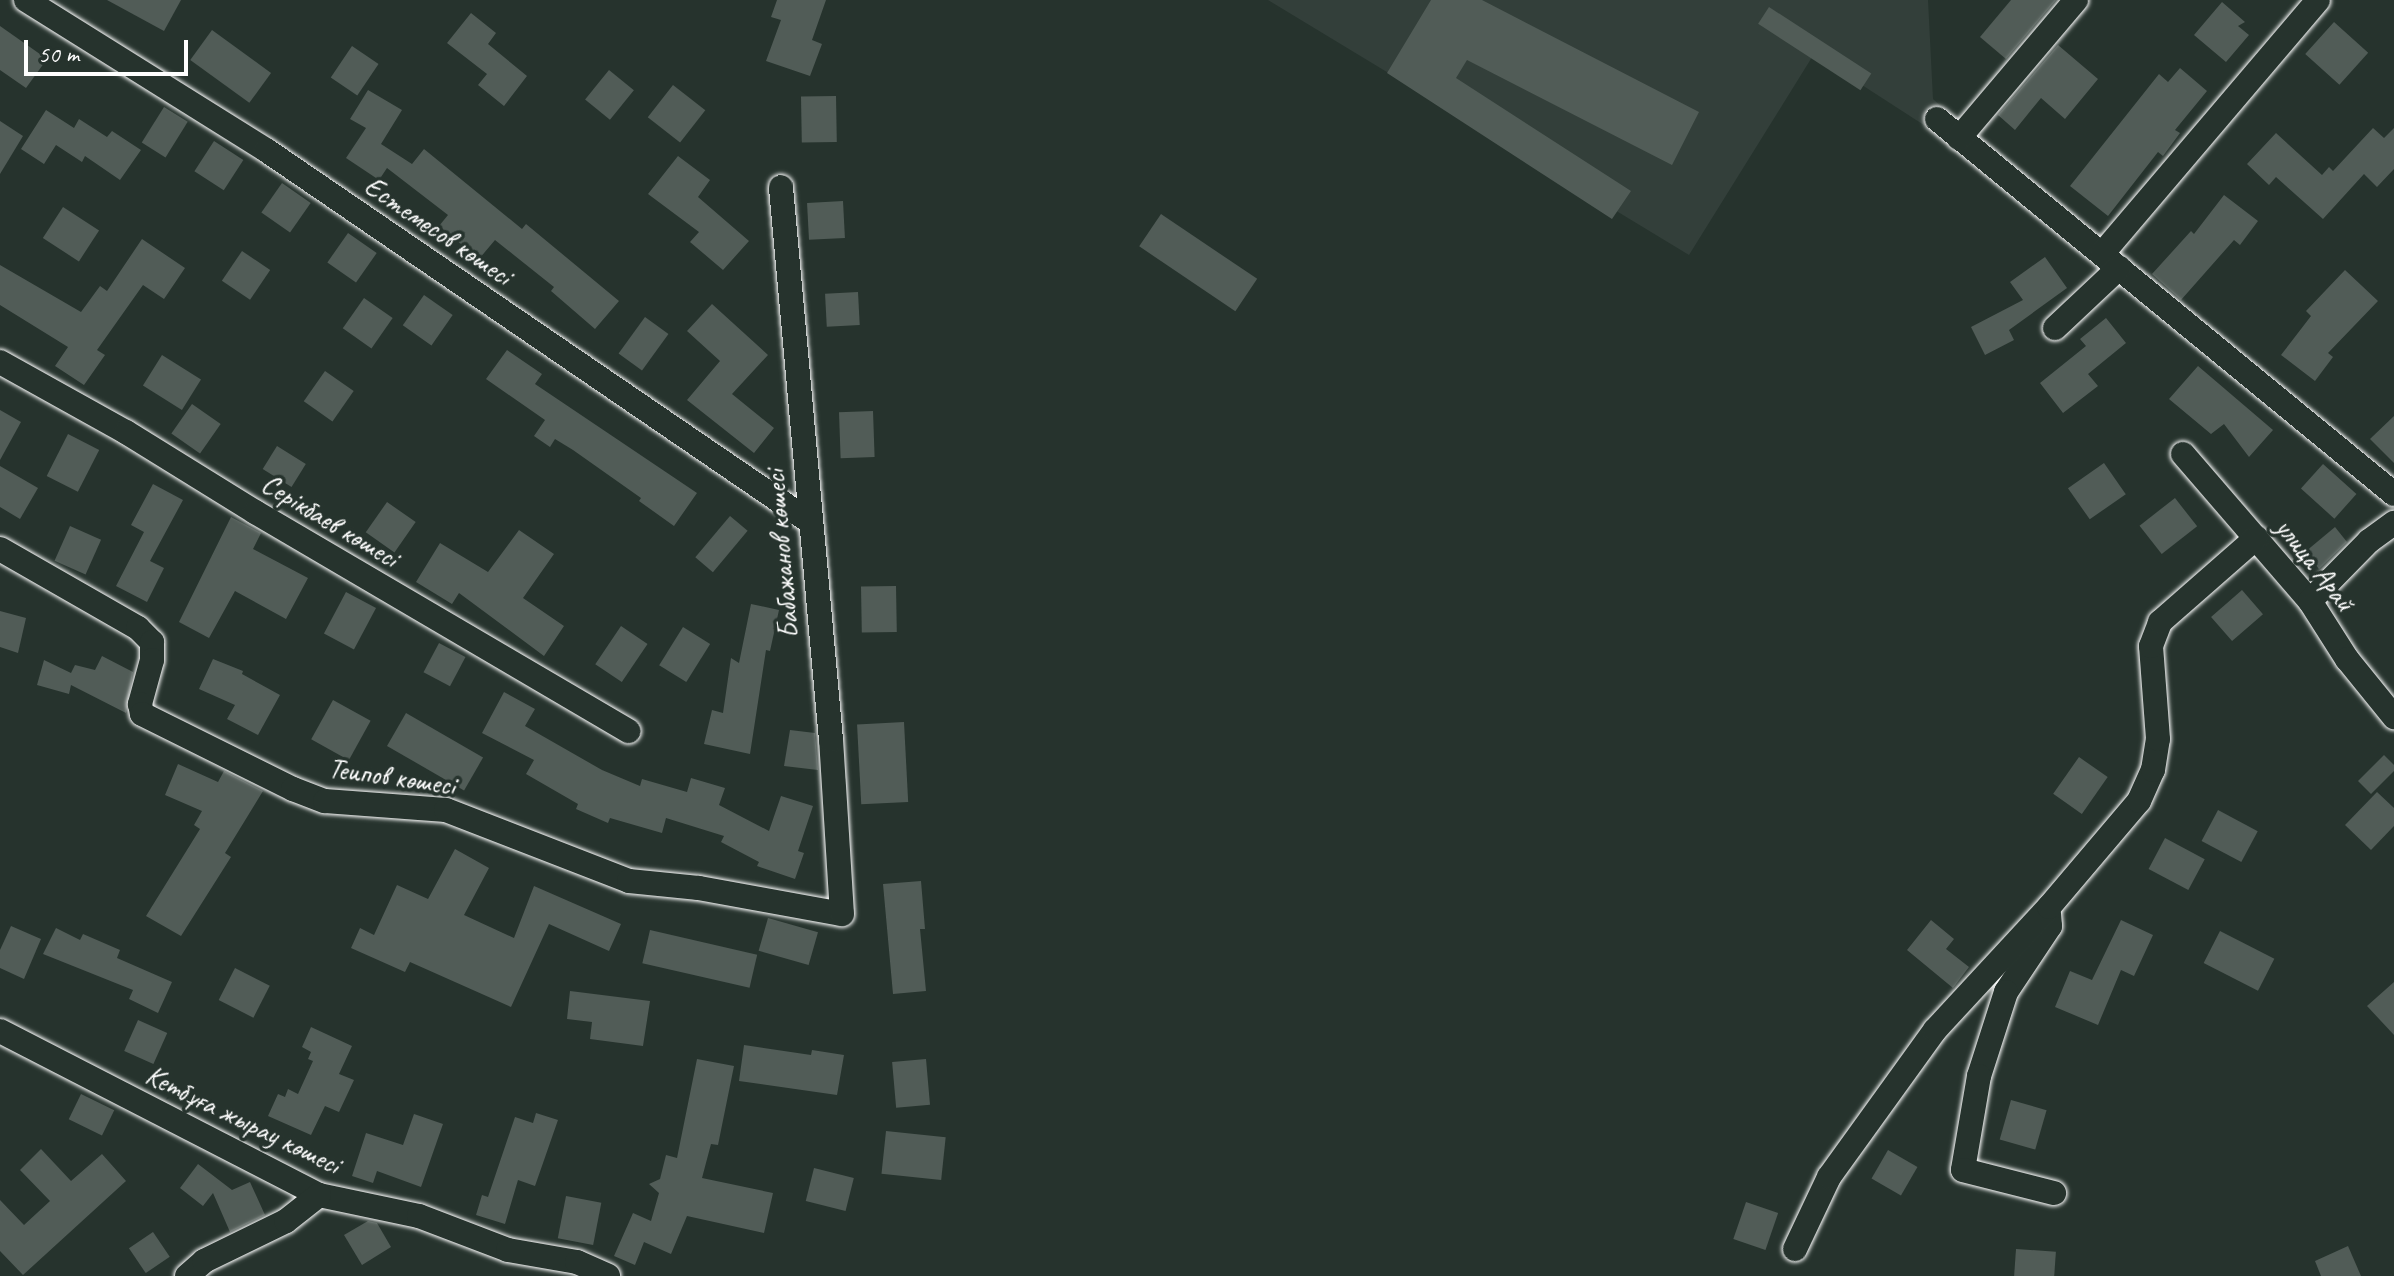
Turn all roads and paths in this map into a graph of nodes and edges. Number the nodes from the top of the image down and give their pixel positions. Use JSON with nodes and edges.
{"nodes":[{"id":1,"x":26,"y":0,"type":"edge"},
{"id":2,"x":2076,"y":0,"type":"edge"},
{"id":3,"x":2318,"y":0,"type":"edge"},
{"id":4,"x":1937,"y":119,"type":"dead end"},
{"id":5,"x":1959,"y":138,"type":"junction"},
{"id":6,"x":781,"y":187,"type":"dead end"},
{"id":7,"x":2110,"y":261,"type":"junction"},
{"id":8,"x":2055,"y":328,"type":"dead end"},
{"id":9,"x":0,"y":362,"type":"edge"},
{"id":10,"x":2183,"y":454,"type":"dead end"},
{"id":11,"x":2394,"y":494,"type":"edge"},
{"id":12,"x":809,"y":521,"type":"junction"},
{"id":13,"x":2394,"y":523,"type":"edge"},
{"id":14,"x":2256,"y":538,"type":"junction"},
{"id":15,"x":0,"y":549,"type":"edge"},
{"id":16,"x":2310,"y":601,"type":"junction"},
{"id":17,"x":2394,"y":717,"type":"edge"},
{"id":18,"x":629,"y":731,"type":"dead end"},
{"id":19,"x":2049,"y":907,"type":"junction"},
{"id":20,"x":842,"y":914,"type":"joint"},
{"id":21,"x":0,"y":1031,"type":"edge"},
{"id":22,"x":2054,"y":1193,"type":"dead end"},
{"id":23,"x":319,"y":1195,"type":"junction"},
{"id":24,"x":1795,"y":1249,"type":"dead end"},
{"id":25,"x":187,"y":1276,"type":"edge"},
{"id":26,"x":608,"y":1276,"type":"edge"}],
"edges":[{"from":1,"to":12,"type":"street","name":"Естемесов көшесі"},
{"from":2,"to":5,"type":"street"},
{"from":3,"to":7,"type":"street"},
{"from":4,"to":5,"type":"street"},
{"from":5,"to":7,"type":"street"},
{"from":6,"to":12,"type":"street","name":"Бабажанов көшесі"},
{"from":7,"to":8,"type":"street"},
{"from":7,"to":11,"type":"street"},
{"from":9,"to":18,"type":"street","name":"Серікбаев көшесі"},
{"from":10,"to":14,"type":"street","name":"улица Арай"},
{"from":12,"to":20,"type":"street","name":"Бабажанов көшесі"},
{"from":13,"to":16,"type":"street"},
{"from":14,"to":16,"type":"street","name":"улица Арай"},
{"from":14,"to":19,"type":"street"},
{"from":15,"to":20,"type":"street","name":"Теипов көшесі"},
{"from":16,"to":17,"type":"street","name":"улица Арай"},
{"from":19,"to":22,"type":"street"},
{"from":19,"to":24,"type":"street"},
{"from":21,"to":23,"type":"street","name":"Кетбұға жырау көшесі"},
{"from":23,"to":25,"type":"street"},
{"from":23,"to":26,"type":"street","name":"Кетбұға жырау көшесі"}]}
